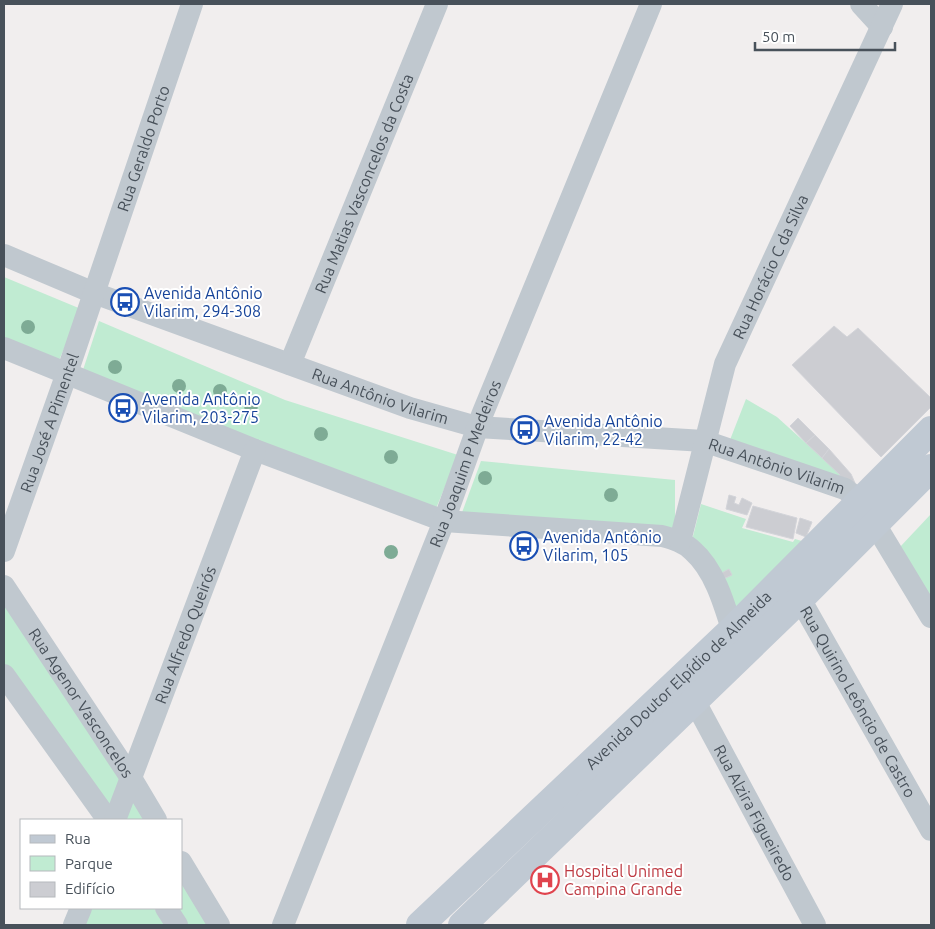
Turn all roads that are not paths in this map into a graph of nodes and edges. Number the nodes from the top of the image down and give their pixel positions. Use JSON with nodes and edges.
{"nodes":[{"id":1,"x":192,"y":4,"type":"edge"},
{"id":2,"x":437,"y":4,"type":"edge"},
{"id":3,"x":651,"y":4,"type":"edge"},
{"id":4,"x":861,"y":4,"type":"edge"},
{"id":5,"x":892,"y":4,"type":"edge"},
{"id":6,"x":882,"y":27,"type":"junction"},
{"id":7,"x":4,"y":254,"type":"edge"},
{"id":8,"x":94,"y":293,"type":"junction"},
{"id":9,"x":4,"y":348,"type":"edge"},
{"id":10,"x":290,"y":364,"type":"junction"},
{"id":11,"x":67,"y":373,"type":"junction"},
{"id":12,"x":478,"y":427,"type":"junction"},
{"id":13,"x":931,"y":430,"type":"edge"},
{"id":14,"x":704,"y":441,"type":"junction"},
{"id":15,"x":255,"y":450,"type":"junction"},
{"id":16,"x":931,"y":468,"type":"edge"},
{"id":17,"x":868,"y":513,"type":"junction"},
{"id":18,"x":444,"y":521,"type":"junction"},
{"id":19,"x":680,"y":541,"type":"junction"},
{"id":20,"x":4,"y":551,"type":"edge"},
{"id":21,"x":4,"y":586,"type":"edge"},
{"id":22,"x":800,"y":599,"type":"junction"},
{"id":23,"x":931,"y":616,"type":"edge"},
{"id":24,"x":732,"y":630,"type":"junction"},
{"id":25,"x":740,"y":656,"type":"junction"},
{"id":26,"x":4,"y":675,"type":"edge"},
{"id":27,"x":694,"y":700,"type":"junction"},
{"id":28,"x":131,"y":778,"type":"junction"},
{"id":29,"x":107,"y":819,"type":"edge"},
{"id":30,"x":114,"y":819,"type":"edge"},
{"id":31,"x":155,"y":819,"type":"edge"},
{"id":32,"x":931,"y":830,"type":"edge"},
{"id":33,"x":182,"y":864,"type":"edge"},
{"id":34,"x":81,"y":909,"type":"edge"},
{"id":35,"x":167,"y":909,"type":"edge"},
{"id":36,"x":74,"y":925,"type":"edge"},
{"id":37,"x":177,"y":925,"type":"edge"},
{"id":38,"x":219,"y":925,"type":"edge"},
{"id":39,"x":283,"y":925,"type":"edge"},
{"id":40,"x":420,"y":925,"type":"edge"},
{"id":41,"x":462,"y":925,"type":"edge"},
{"id":42,"x":815,"y":925,"type":"edge"}],
"edges":[{"from":1,"to":8,"type":"street","name":"Rua Geraldo Porto"},
{"from":2,"to":10,"type":"street","name":"Rua Matias Vasconcelos da Costa"},
{"from":3,"to":12,"type":"street","name":"Rua Joaquim P Medeiros"},
{"from":4,"to":6,"type":"street"},
{"from":5,"to":6,"type":"street","name":"Rua Horácio C da Silva"},
{"from":6,"to":14,"type":"street","name":"Rua Horácio C da Silva"},
{"from":7,"to":8,"type":"street","name":"Rua Antônio Vilarim"},
{"from":8,"to":10,"type":"street","name":"Rua Antônio Vilarim"},
{"from":8,"to":11,"type":"street","name":"Rua José A Pimentel"},
{"from":9,"to":11,"type":"street"},
{"from":10,"to":12,"type":"street","name":"Rua Antônio Vilarim"},
{"from":11,"to":15,"type":"street"},
{"from":11,"to":20,"type":"street","name":"Rua José A Pimentel"},
{"from":12,"to":14,"type":"street","name":"Rua Antônio Vilarim"},
{"from":12,"to":18,"type":"street","name":"Rua Joaquim P Medeiros"},
{"from":13,"to":17,"type":"main road","name":"Avenida Doutor Elpídio de Almeida"},
{"from":14,"to":17,"type":"street","name":"Rua Antônio Vilarim"},
{"from":14,"to":19,"type":"street","name":"Rua Horácio C da Silva"},
{"from":15,"to":18,"type":"street"},
{"from":15,"to":28,"type":"street","name":"Rua Alfredo Queirós"},
{"from":16,"to":17,"type":"main road","name":"Avenida Doutor Elpídio de Almeida"},
{"from":17,"to":22,"type":"main road","name":"Avenida Doutor Elpídio de Almeida"},
{"from":17,"to":23,"type":"street"},
{"from":17,"to":24,"type":"main road","name":"Avenida Doutor Elpídio de Almeida"},
{"from":18,"to":19,"type":"street"},
{"from":18,"to":39,"type":"street","name":"Rua Joaquim P Medeiros"},
{"from":19,"to":24,"type":"street"},
{"from":21,"to":28,"type":"street","name":"Rua Agenor Vasconcelos"},
{"from":22,"to":25,"type":"main road","name":"Avenida Doutor Elpídio de Almeida"},
{"from":22,"to":32,"type":"street","name":"Rua Quirino Leôncio de Castro"},
{"from":24,"to":25,"type":"street"},
{"from":24,"to":40,"type":"main road","name":"Avenida Doutor Elpídio de Almeida"},
{"from":25,"to":27,"type":"main road","name":"Avenida Doutor Elpídio de Almeida"},
{"from":26,"to":29,"type":"street"},
{"from":27,"to":41,"type":"main road","name":"Avenida Doutor Elpídio de Almeida"},
{"from":27,"to":42,"type":"street","name":"Rua Alzira Figueiredo"},
{"from":28,"to":30,"type":"street","name":"Rua Alfredo Queirós"},
{"from":28,"to":31,"type":"street","name":"Rua Agenor Vasconcelos"},
{"from":33,"to":38,"type":"street"},
{"from":34,"to":36,"type":"street"},
{"from":35,"to":37,"type":"street"}]}
